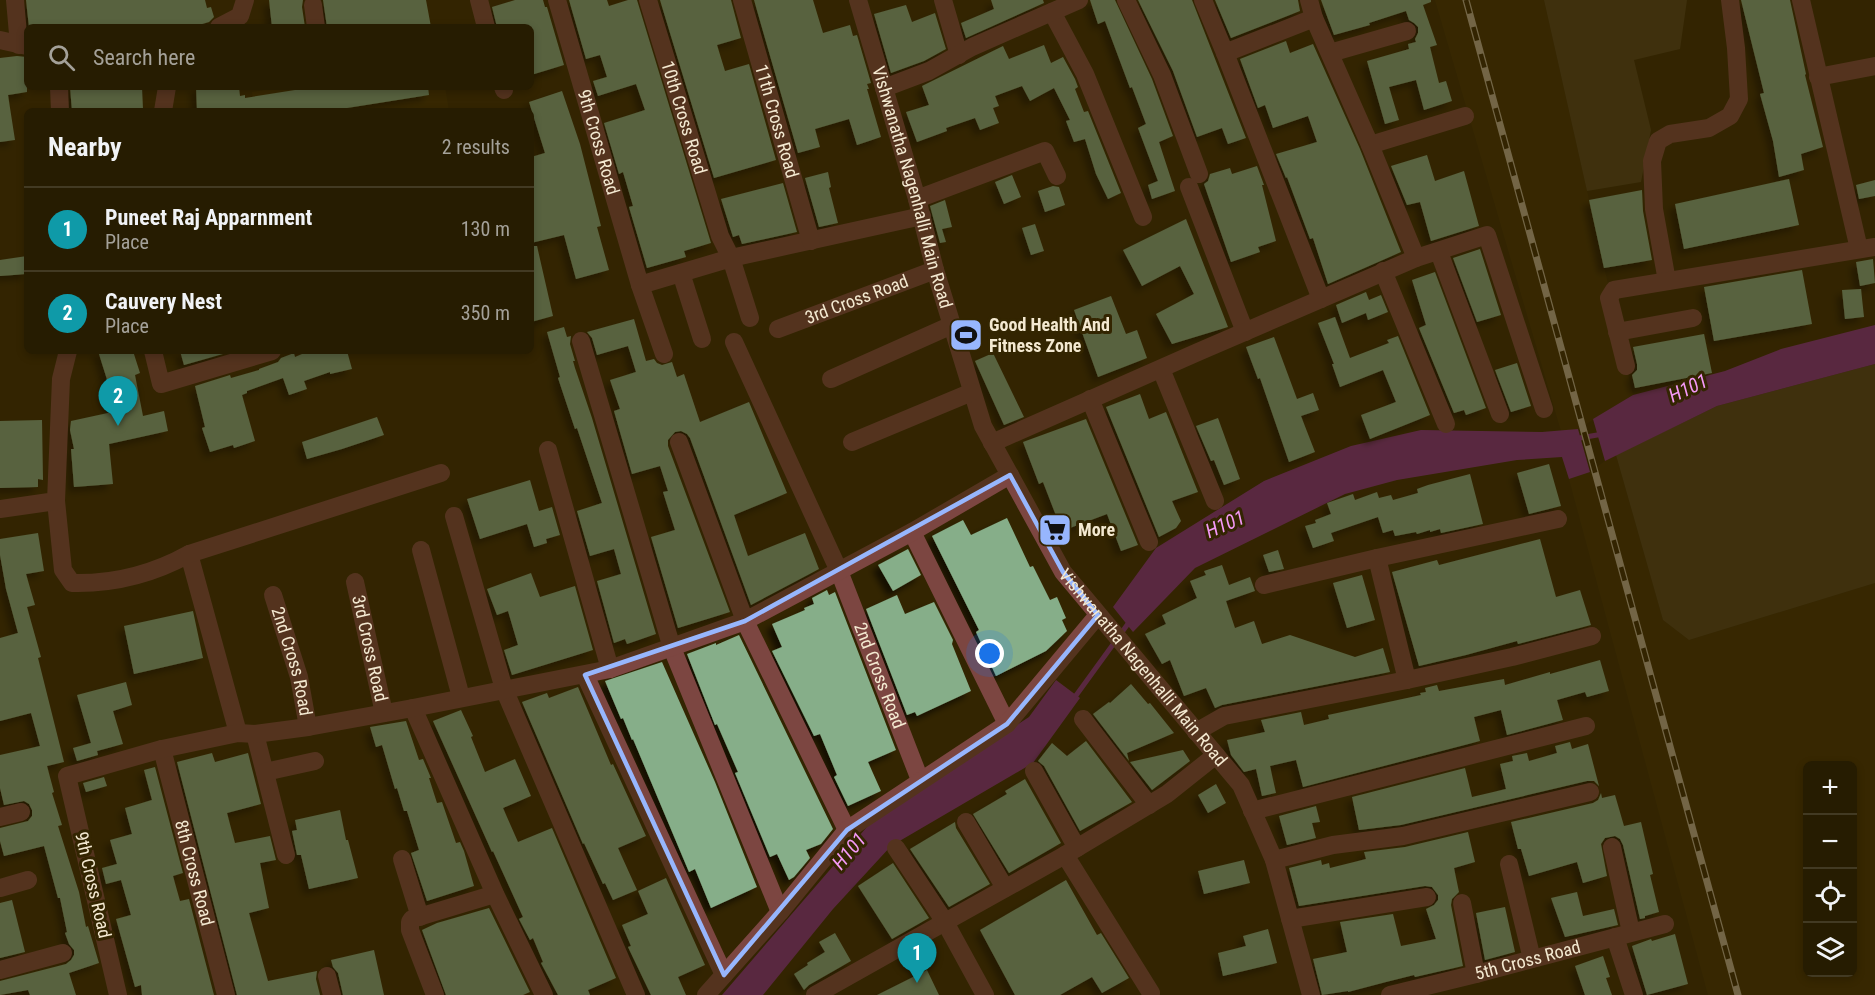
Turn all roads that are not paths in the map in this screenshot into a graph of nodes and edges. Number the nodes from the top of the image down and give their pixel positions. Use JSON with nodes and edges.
{"nodes":[{"id":1,"x":15,"y":0,"type":"edge"},
{"id":2,"x":478,"y":0,"type":"edge"},
{"id":3,"x":557,"y":0,"type":"edge"},
{"id":4,"x":648,"y":0,"type":"edge"},
{"id":5,"x":742,"y":0,"type":"edge"},
{"id":6,"x":858,"y":0,"type":"edge"},
{"id":7,"x":943,"y":0,"type":"edge"},
{"id":8,"x":1079,"y":0,"type":"edge"},
{"id":9,"x":1126,"y":0,"type":"edge"},
{"id":10,"x":1203,"y":0,"type":"edge"},
{"id":11,"x":1309,"y":0,"type":"edge"},
{"id":12,"x":1730,"y":0,"type":"edge"},
{"id":13,"x":1801,"y":0,"type":"edge"},
{"id":14,"x":313,"y":5,"type":"dead end"},
{"id":15,"x":1052,"y":12,"type":"junction"},
{"id":16,"x":243,"y":14,"type":"edge"},
{"id":17,"x":1314,"y":18,"type":"junction"},
{"id":18,"x":225,"y":24,"type":"edge"},
{"id":19,"x":316,"y":24,"type":"edge"},
{"id":20,"x":485,"y":24,"type":"edge"},
{"id":21,"x":1407,"y":30,"type":"dead end"},
{"id":22,"x":0,"y":40,"type":"edge"},
{"id":23,"x":23,"y":45,"type":"edge"},
{"id":24,"x":1225,"y":53,"type":"junction"},
{"id":25,"x":1330,"y":53,"type":"junction"},
{"id":26,"x":959,"y":55,"type":"junction"},
{"id":27,"x":1875,"y":66,"type":"edge"},
{"id":28,"x":1818,"y":76,"type":"junction"},
{"id":29,"x":884,"y":88,"type":"junction"},
{"id":30,"x":59,"y":90,"type":"edge"},
{"id":31,"x":167,"y":90,"type":"edge"},
{"id":32,"x":60,"y":108,"type":"edge"},
{"id":33,"x":164,"y":108,"type":"edge"},
{"id":34,"x":1466,"y":116,"type":"dead end"},
{"id":35,"x":1370,"y":145,"type":"junction"},
{"id":36,"x":1058,"y":176,"type":"dead end"},
{"id":37,"x":919,"y":207,"type":"junction"},
{"id":38,"x":1143,"y":217,"type":"dead end"},
{"id":39,"x":811,"y":241,"type":"junction"},
{"id":40,"x":1867,"y":248,"type":"edge"},
{"id":41,"x":1439,"y":252,"type":"junction"},
{"id":42,"x":731,"y":258,"type":"junction"},
{"id":43,"x":1416,"y":258,"type":"junction"},
{"id":44,"x":935,"y":270,"type":"junction"},
{"id":45,"x":1383,"y":272,"type":"junction"},
{"id":46,"x":681,"y":273,"type":"junction"},
{"id":47,"x":1667,"y":281,"type":"junction"},
{"id":48,"x":640,"y":285,"type":"junction"},
{"id":49,"x":1321,"y":299,"type":"junction"},
{"id":50,"x":750,"y":318,"type":"dead end"},
{"id":51,"x":1693,"y":318,"type":"dead end"},
{"id":52,"x":952,"y":325,"type":"junction"},
{"id":53,"x":778,"y":329,"type":"dead end"},
{"id":54,"x":1245,"y":332,"type":"junction"},
{"id":55,"x":1617,"y":332,"type":"junction"},
{"id":56,"x":702,"y":339,"type":"dead end"},
{"id":57,"x":581,"y":341,"type":"dead end"},
{"id":58,"x":734,"y":342,"type":"dead end"},
{"id":59,"x":67,"y":354,"type":"edge"},
{"id":60,"x":154,"y":354,"type":"edge"},
{"id":61,"x":262,"y":354,"type":"edge"},
{"id":62,"x":664,"y":354,"type":"dead end"},
{"id":63,"x":1626,"y":366,"type":"dead end"},
{"id":64,"x":1161,"y":369,"type":"junction"},
{"id":65,"x":831,"y":379,"type":"dead end"},
{"id":66,"x":972,"y":392,"type":"junction"},
{"id":67,"x":1090,"y":399,"type":"junction"},
{"id":68,"x":1544,"y":408,"type":"dead end"},
{"id":69,"x":1500,"y":414,"type":"dead end"},
{"id":70,"x":1446,"y":424,"type":"dead end"},
{"id":71,"x":679,"y":442,"type":"dead end"},
{"id":72,"x":852,"y":442,"type":"dead end"},
{"id":73,"x":992,"y":443,"type":"junction"},
{"id":74,"x":548,"y":450,"type":"dead end"},
{"id":75,"x":441,"y":473,"type":"dead end"},
{"id":76,"x":1010,"y":475,"type":"junction"},
{"id":77,"x":56,"y":501,"type":"junction"},
{"id":78,"x":1215,"y":501,"type":"dead end"},
{"id":79,"x":0,"y":509,"type":"edge"},
{"id":80,"x":454,"y":516,"type":"dead end"},
{"id":81,"x":1558,"y":519,"type":"dead end"},
{"id":82,"x":912,"y":532,"type":"junction"},
{"id":83,"x":1149,"y":542,"type":"dead end"},
{"id":84,"x":421,"y":550,"type":"dead end"},
{"id":85,"x":189,"y":554,"type":"junction"},
{"id":86,"x":1377,"y":558,"type":"junction"},
{"id":87,"x":839,"y":571,"type":"junction"},
{"id":88,"x":356,"y":582,"type":"dead end"},
{"id":89,"x":1264,"y":585,"type":"dead end"},
{"id":90,"x":273,"y":595,"type":"dead end"},
{"id":91,"x":1098,"y":615,"type":"junction"},
{"id":92,"x":745,"y":621,"type":"junction"},
{"id":93,"x":1592,"y":636,"type":"dead end"},
{"id":94,"x":672,"y":648,"type":"junction"},
{"id":95,"x":610,"y":669,"type":"junction"},
{"id":96,"x":585,"y":675,"type":"junction"},
{"id":97,"x":1407,"y":681,"type":"junction"},
{"id":98,"x":504,"y":689,"type":"junction"},
{"id":99,"x":461,"y":697,"type":"junction"},
{"id":100,"x":413,"y":708,"type":"junction"},
{"id":101,"x":384,"y":713,"type":"junction"},
{"id":102,"x":1083,"y":719,"type":"dead end"},
{"id":103,"x":1007,"y":724,"type":"junction"},
{"id":104,"x":1586,"y":726,"type":"dead end"},
{"id":105,"x":308,"y":727,"type":"junction"},
{"id":106,"x":1196,"y":732,"type":"junction"},
{"id":107,"x":247,"y":734,"type":"junction"},
{"id":108,"x":162,"y":749,"type":"junction"},
{"id":109,"x":1216,"y":755,"type":"junction"},
{"id":110,"x":315,"y":761,"type":"dead end"},
{"id":111,"x":1034,"y":771,"type":"dead end"},
{"id":112,"x":265,"y":772,"type":"junction"},
{"id":113,"x":920,"y":780,"type":"junction"},
{"id":114,"x":1590,"y":792,"type":"dead end"},
{"id":115,"x":1149,"y":805,"type":"junction"},
{"id":116,"x":1252,"y":810,"type":"junction"},
{"id":117,"x":21,"y":812,"type":"dead end"},
{"id":118,"x":0,"y":817,"type":"edge"},
{"id":119,"x":966,"y":822,"type":"dead end"},
{"id":120,"x":847,"y":830,"type":"junction"},
{"id":121,"x":1612,"y":847,"type":"dead end"},
{"id":122,"x":896,"y":848,"type":"dead end"},
{"id":123,"x":1071,"y":851,"type":"junction"},
{"id":124,"x":286,"y":855,"type":"dead end"},
{"id":125,"x":402,"y":859,"type":"dead end"},
{"id":126,"x":1274,"y":860,"type":"junction"},
{"id":127,"x":1509,"y":864,"type":"dead end"},
{"id":128,"x":28,"y":880,"type":"dead end"},
{"id":129,"x":0,"y":888,"type":"edge"},
{"id":130,"x":1005,"y":888,"type":"junction"},
{"id":131,"x":495,"y":894,"type":"junction"},
{"id":132,"x":1427,"y":897,"type":"dead end"},
{"id":133,"x":1462,"y":903,"type":"dead end"},
{"id":134,"x":780,"y":912,"type":"junction"},
{"id":135,"x":420,"y":917,"type":"junction"},
{"id":136,"x":1290,"y":919,"type":"junction"},
{"id":137,"x":945,"y":922,"type":"junction"},
{"id":138,"x":1665,"y":924,"type":"dead end"},
{"id":139,"x":1623,"y":934,"type":"junction"},
{"id":140,"x":63,"y":953,"type":"dead end"},
{"id":141,"x":1532,"y":959,"type":"junction"},
{"id":142,"x":0,"y":970,"type":"edge"},
{"id":143,"x":1476,"y":974,"type":"junction"},
{"id":144,"x":724,"y":975,"type":"junction"},
{"id":145,"x":327,"y":976,"type":"dead end"},
{"id":146,"x":1426,"y":991,"type":"edge"},
{"id":147,"x":1151,"y":993,"type":"dead end"},
{"id":148,"x":118,"y":995,"type":"edge"},
{"id":149,"x":226,"y":995,"type":"edge"},
{"id":150,"x":332,"y":995,"type":"edge"},
{"id":151,"x":435,"y":995,"type":"edge"},
{"id":152,"x":544,"y":995,"type":"edge"},
{"id":153,"x":636,"y":995,"type":"edge"},
{"id":154,"x":706,"y":995,"type":"edge"},
{"id":155,"x":815,"y":995,"type":"edge"},
{"id":156,"x":985,"y":995,"type":"edge"},
{"id":157,"x":1311,"y":995,"type":"edge"},
{"id":158,"x":1390,"y":995,"type":"edge"},
{"id":159,"x":1634,"y":995,"type":"edge"}],
"edges":[{"from":1,"to":23,"type":"street"},
{"from":2,"to":20,"type":"street"},
{"from":3,"to":48,"type":"street","name":"9th Cross Road"},
{"from":4,"to":42,"type":"street","name":"10th Cross Road"},
{"from":5,"to":39,"type":"street","name":"11th Cross Road"},
{"from":6,"to":29,"type":"street","name":"Vishwanatha Nagenhalli Main Road"},
{"from":7,"to":26,"type":"street"},
{"from":8,"to":15,"type":"street"},
{"from":9,"to":54,"type":"street"},
{"from":10,"to":24,"type":"street"},
{"from":11,"to":17,"type":"street"},
{"from":12,"to":47,"type":"street"},
{"from":13,"to":28,"type":"street"},
{"from":14,"to":19,"type":"street"},
{"from":15,"to":26,"type":"street"},
{"from":15,"to":38,"type":"street"},
{"from":16,"to":18,"type":"street"},
{"from":17,"to":24,"type":"street"},
{"from":17,"to":25,"type":"street"},
{"from":21,"to":25,"type":"street"},
{"from":22,"to":23,"type":"street"},
{"from":24,"to":49,"type":"street"},
{"from":25,"to":35,"type":"street"},
{"from":26,"to":29,"type":"street"},
{"from":27,"to":28,"type":"street"},
{"from":28,"to":40,"type":"street"},
{"from":29,"to":37,"type":"street","name":"Vishwanatha Nagenhalli Main Road"},
{"from":30,"to":32,"type":"street"},
{"from":31,"to":33,"type":"street"},
{"from":34,"to":35,"type":"street"},
{"from":35,"to":43,"type":"street"},
{"from":36,"to":37,"type":"street"},
{"from":37,"to":39,"type":"street"},
{"from":37,"to":44,"type":"street","name":"Vishwanatha Nagenhalli Main Road"},
{"from":39,"to":42,"type":"street"},
{"from":40,"to":47,"type":"street"},
{"from":41,"to":43,"type":"street"},
{"from":41,"to":68,"type":"street"},
{"from":41,"to":69,"type":"street"},
{"from":42,"to":46,"type":"street"},
{"from":42,"to":50,"type":"street","name":"10th Cross Road"},
{"from":43,"to":45,"type":"street"},
{"from":44,"to":52,"type":"street","name":"Vishwanatha Nagenhalli Main Road"},
{"from":44,"to":53,"type":"street","name":"3rd Cross Road"},
{"from":45,"to":49,"type":"street"},
{"from":45,"to":70,"type":"street"},
{"from":46,"to":48,"type":"street"},
{"from":46,"to":56,"type":"street"},
{"from":47,"to":55,"type":"street"},
{"from":48,"to":62,"type":"street","name":"9th Cross Road"},
{"from":49,"to":54,"type":"street"},
{"from":51,"to":55,"type":"street"},
{"from":52,"to":65,"type":"street"},
{"from":52,"to":66,"type":"street","name":"Vishwanatha Nagenhalli Main Road"},
{"from":54,"to":64,"type":"street"},
{"from":55,"to":63,"type":"street"},
{"from":57,"to":94,"type":"street"},
{"from":58,"to":87,"type":"street","name":"2nd Cross Road"},
{"from":59,"to":77,"type":"street"},
{"from":60,"to":61,"type":"street"},
{"from":64,"to":67,"type":"street"},
{"from":64,"to":78,"type":"street"},
{"from":66,"to":72,"type":"street"},
{"from":66,"to":73,"type":"street","name":"Vishwanatha Nagenhalli Main Road"},
{"from":67,"to":73,"type":"street"},
{"from":67,"to":83,"type":"street"},
{"from":71,"to":92,"type":"street"},
{"from":73,"to":76,"type":"street","name":"Vishwanatha Nagenhalli Main Road"},
{"from":74,"to":95,"type":"street"},
{"from":75,"to":85,"type":"street"},
{"from":76,"to":82,"type":"street"},
{"from":76,"to":91,"type":"street","name":"Vishwanatha Nagenhalli Main Road"},
{"from":77,"to":79,"type":"street"},
{"from":77,"to":85,"type":"street"},
{"from":80,"to":98,"type":"street"},
{"from":81,"to":86,"type":"street"},
{"from":82,"to":87,"type":"street"},
{"from":82,"to":103,"type":"street"},
{"from":84,"to":99,"type":"street"},
{"from":85,"to":107,"type":"street"},
{"from":86,"to":89,"type":"street"},
{"from":86,"to":97,"type":"street"},
{"from":87,"to":92,"type":"street"},
{"from":87,"to":113,"type":"street","name":"2nd Cross Road"},
{"from":88,"to":101,"type":"street","name":"3rd Cross Road"},
{"from":90,"to":105,"type":"street","name":"2nd Cross Road"},
{"from":91,"to":103,"type":"street"},
{"from":91,"to":106,"type":"street","name":"Vishwanatha Nagenhalli Main Road"},
{"from":92,"to":94,"type":"street"},
{"from":92,"to":120,"type":"street"},
{"from":93,"to":97,"type":"street"},
{"from":94,"to":95,"type":"street"},
{"from":94,"to":134,"type":"street"},
{"from":95,"to":96,"type":"street"},
{"from":96,"to":98,"type":"street"},
{"from":96,"to":144,"type":"street"},
{"from":97,"to":106,"type":"street"},
{"from":98,"to":99,"type":"street"},
{"from":98,"to":153,"type":"street"},
{"from":99,"to":100,"type":"street"},
{"from":100,"to":101,"type":"street"},
{"from":100,"to":131,"type":"street"},
{"from":101,"to":105,"type":"street"},
{"from":102,"to":115,"type":"street"},
{"from":103,"to":113,"type":"street"},
{"from":104,"to":116,"type":"street"},
{"from":105,"to":107,"type":"street"},
{"from":106,"to":109,"type":"street","name":"Vishwanatha Nagenhalli Main Road"},
{"from":107,"to":108,"type":"street"},
{"from":107,"to":112,"type":"street"},
{"from":108,"to":148,"type":"street","name":"9th Cross Road"},
{"from":108,"to":149,"type":"street","name":"8th Cross Road"},
{"from":109,"to":115,"type":"street"},
{"from":109,"to":116,"type":"street","name":"Vishwanatha Nagenhalli Main Road"},
{"from":110,"to":112,"type":"street"},
{"from":111,"to":123,"type":"street"},
{"from":112,"to":124,"type":"street"},
{"from":113,"to":120,"type":"street"},
{"from":114,"to":126,"type":"street"},
{"from":115,"to":123,"type":"street"},
{"from":116,"to":126,"type":"street","name":"Vishwanatha Nagenhalli Main Road"},
{"from":117,"to":118,"type":"street"},
{"from":119,"to":130,"type":"street"},
{"from":120,"to":134,"type":"street"},
{"from":121,"to":139,"type":"street"},
{"from":122,"to":137,"type":"street"},
{"from":123,"to":130,"type":"street"},
{"from":123,"to":147,"type":"street"},
{"from":125,"to":135,"type":"street"},
{"from":126,"to":136,"type":"street","name":"Vishwanatha Nagenhalli Main Road"},
{"from":127,"to":141,"type":"street"},
{"from":128,"to":129,"type":"street"},
{"from":130,"to":137,"type":"street"},
{"from":131,"to":135,"type":"street"},
{"from":131,"to":152,"type":"street"},
{"from":132,"to":136,"type":"street"},
{"from":133,"to":143,"type":"street"},
{"from":134,"to":144,"type":"street"},
{"from":135,"to":151,"type":"street"},
{"from":136,"to":157,"type":"street","name":"Vishwanatha Nagenhalli Main Road"},
{"from":137,"to":155,"type":"street"},
{"from":137,"to":156,"type":"street"},
{"from":138,"to":139,"type":"street","name":"5th Cross Road"},
{"from":139,"to":141,"type":"street","name":"5th Cross Road"},
{"from":139,"to":159,"type":"street"},
{"from":140,"to":142,"type":"street"},
{"from":141,"to":143,"type":"street","name":"5th Cross Road"},
{"from":143,"to":146,"type":"street","name":"5th Cross Road"},
{"from":144,"to":154,"type":"street"},
{"from":145,"to":150,"type":"street"},
{"from":146,"to":158,"type":"street","name":"5th Cross Road"}]}
